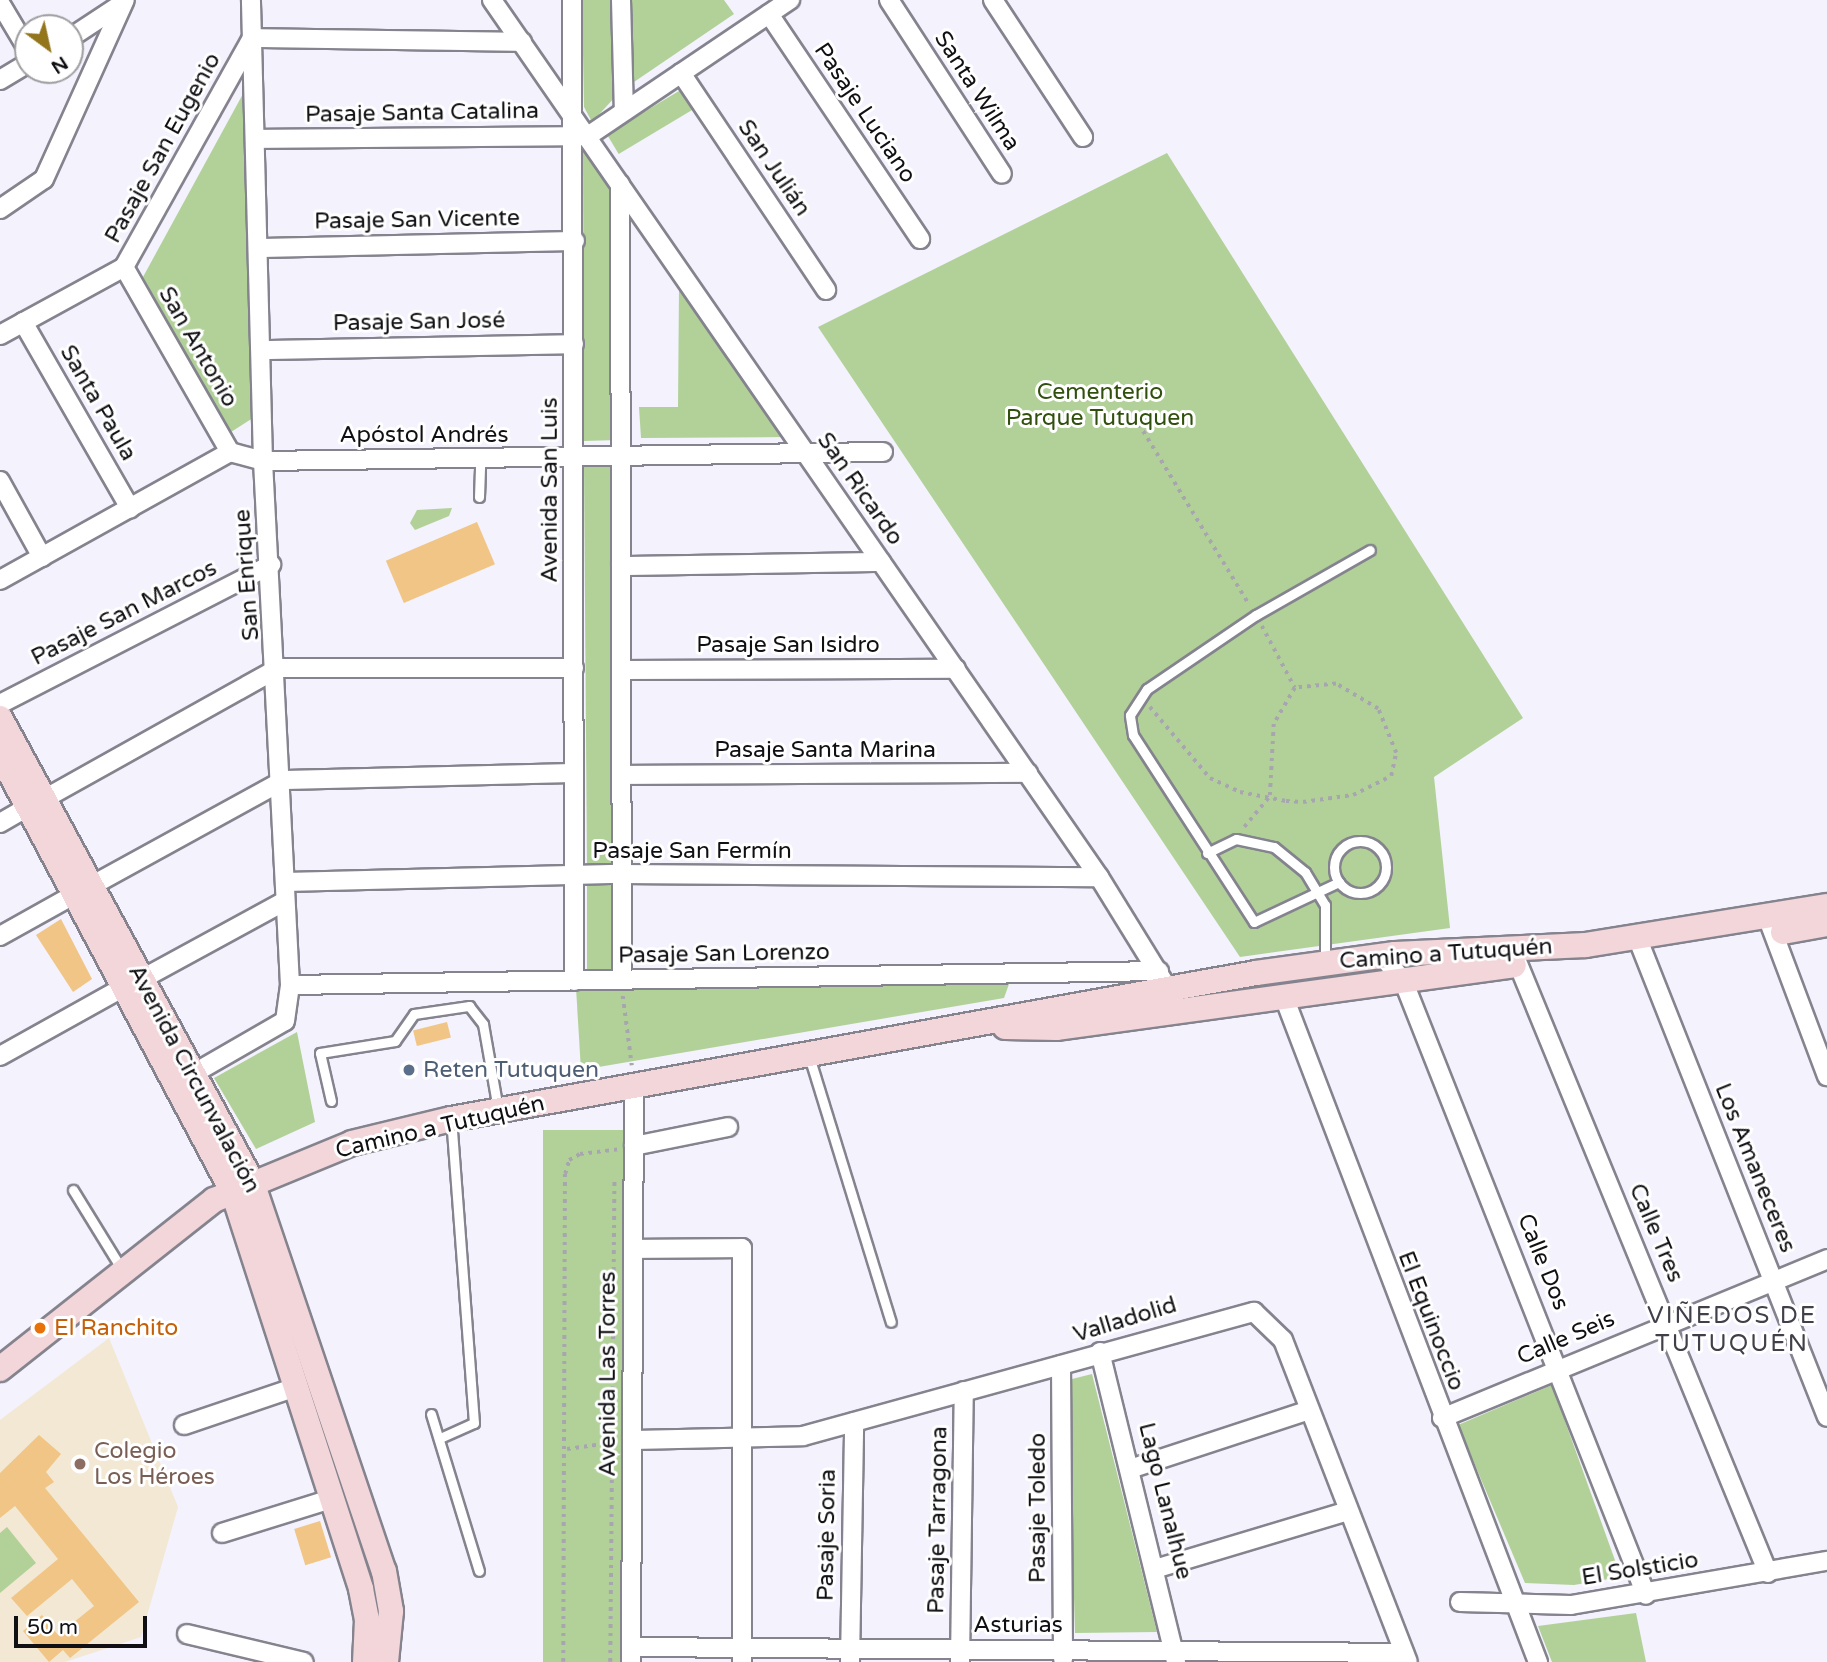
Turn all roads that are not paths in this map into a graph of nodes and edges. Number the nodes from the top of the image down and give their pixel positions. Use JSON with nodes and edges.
{"nodes":[{"id":1,"x":251,"y":0,"type":"edge"},
{"id":2,"x":492,"y":0,"type":"edge"},
{"id":3,"x":572,"y":0,"type":"edge"},
{"id":4,"x":621,"y":0,"type":"edge"},
{"id":5,"x":790,"y":0,"type":"edge"},
{"id":6,"x":889,"y":0,"type":"edge"},
{"id":7,"x":993,"y":0,"type":"edge"},
{"id":8,"x":0,"y":3,"type":"edge"},
{"id":9,"x":121,"y":3,"type":"edge"},
{"id":10,"x":769,"y":14,"type":"junction"},
{"id":11,"x":14,"y":26,"type":"edge"},
{"id":12,"x":84,"y":28,"type":"edge"},
{"id":13,"x":252,"y":38,"type":"junction"},
{"id":14,"x":522,"y":42,"type":"junction"},
{"id":15,"x":681,"y":73,"type":"junction"},
{"id":16,"x":624,"y":111,"type":"junction"},
{"id":17,"x":579,"y":130,"type":"junction"},
{"id":18,"x":1083,"y":137,"type":"dead end"},
{"id":19,"x":256,"y":139,"type":"junction"},
{"id":20,"x":1002,"y":174,"type":"dead end"},
{"id":21,"x":620,"y":184,"type":"junction"},
{"id":22,"x":0,"y":209,"type":"edge"},
{"id":23,"x":920,"y":239,"type":"dead end"},
{"id":24,"x":575,"y":241,"type":"junction"},
{"id":25,"x":260,"y":248,"type":"junction"},
{"id":26,"x":124,"y":267,"type":"junction"},
{"id":27,"x":826,"y":290,"type":"dead end"},
{"id":28,"x":23,"y":322,"type":"junction"},
{"id":29,"x":0,"y":335,"type":"edge"},
{"id":30,"x":575,"y":344,"type":"junction"},
{"id":31,"x":265,"y":350,"type":"junction"},
{"id":32,"x":230,"y":452,"type":"junction"},
{"id":33,"x":883,"y":452,"type":"dead end"},
{"id":34,"x":807,"y":456,"type":"junction"},
{"id":35,"x":574,"y":458,"type":"junction"},
{"id":36,"x":621,"y":458,"type":"junction"},
{"id":37,"x":480,"y":459,"type":"junction"},
{"id":38,"x":263,"y":461,"type":"junction"},
{"id":39,"x":0,"y":481,"type":"edge"},
{"id":40,"x":479,"y":497,"type":"dead end"},
{"id":41,"x":130,"y":508,"type":"junction"},
{"id":42,"x":1370,"y":550,"type":"dead end"},
{"id":43,"x":42,"y":557,"type":"junction"},
{"id":44,"x":881,"y":562,"type":"junction"},
{"id":45,"x":271,"y":565,"type":"junction"},
{"id":46,"x":621,"y":566,"type":"junction"},
{"id":47,"x":0,"y":580,"type":"edge"},
{"id":48,"x":278,"y":668,"type":"junction"},
{"id":49,"x":574,"y":668,"type":"junction"},
{"id":50,"x":956,"y":669,"type":"junction"},
{"id":51,"x":621,"y":670,"type":"junction"},
{"id":52,"x":0,"y":704,"type":"edge"},
{"id":53,"x":0,"y":718,"type":"edge"},
{"id":54,"x":0,"y":754,"type":"edge"},
{"id":55,"x":574,"y":773,"type":"junction"},
{"id":56,"x":1028,"y":773,"type":"junction"},
{"id":57,"x":621,"y":775,"type":"junction"},
{"id":58,"x":284,"y":780,"type":"junction"},
{"id":59,"x":36,"y":803,"type":"junction"},
{"id":60,"x":0,"y":823,"type":"edge"},
{"id":61,"x":1207,"y":853,"type":"junction"},
{"id":62,"x":621,"y":874,"type":"junction"},
{"id":63,"x":574,"y":876,"type":"junction"},
{"id":64,"x":1099,"y":877,"type":"junction"},
{"id":65,"x":285,"y":882,"type":"junction"},
{"id":66,"x":1339,"y":882,"type":"junction"},
{"id":67,"x":83,"y":890,"type":"junction"},
{"id":68,"x":1319,"y":892,"type":"junction"},
{"id":69,"x":285,"y":901,"type":"junction"},
{"id":70,"x":1827,"y":906,"type":"edge"},
{"id":71,"x":1827,"y":924,"type":"edge"},
{"id":72,"x":1770,"y":926,"type":"junction"},
{"id":73,"x":0,"y":936,"type":"edge"},
{"id":74,"x":1639,"y":943,"type":"junction"},
{"id":75,"x":1381,"y":955,"type":"junction"},
{"id":76,"x":1515,"y":958,"type":"junction"},
{"id":77,"x":1325,"y":962,"type":"junction"},
{"id":78,"x":622,"y":980,"type":"junction"},
{"id":79,"x":1164,"y":980,"type":"junction"},
{"id":80,"x":1403,"y":980,"type":"junction"},
{"id":81,"x":574,"y":981,"type":"junction"},
{"id":82,"x":133,"y":983,"type":"junction"},
{"id":83,"x":290,"y":985,"type":"junction"},
{"id":84,"x":1319,"y":991,"type":"junction"},
{"id":85,"x":1284,"y":997,"type":"junction"},
{"id":86,"x":1180,"y":1010,"type":"junction"},
{"id":87,"x":985,"y":1025,"type":"junction"},
{"id":88,"x":0,"y":1056,"type":"edge"},
{"id":89,"x":809,"y":1056,"type":"junction"},
{"id":90,"x":1827,"y":1076,"type":"edge"},
{"id":91,"x":184,"y":1079,"type":"junction"},
{"id":92,"x":634,"y":1087,"type":"junction"},
{"id":93,"x":331,"y":1101,"type":"dead end"},
{"id":94,"x":499,"y":1111,"type":"junction"},
{"id":95,"x":451,"y":1119,"type":"junction"},
{"id":96,"x":728,"y":1127,"type":"dead end"},
{"id":97,"x":634,"y":1146,"type":"junction"},
{"id":98,"x":242,"y":1187,"type":"junction"},
{"id":99,"x":73,"y":1190,"type":"dead end"},
{"id":100,"x":633,"y":1249,"type":"junction"},
{"id":101,"x":1827,"y":1259,"type":"edge"},
{"id":102,"x":121,"y":1268,"type":"junction"},
{"id":103,"x":1773,"y":1280,"type":"junction"},
{"id":104,"x":891,"y":1322,"type":"dead end"},
{"id":105,"x":1666,"y":1322,"type":"junction"},
{"id":106,"x":1100,"y":1352,"type":"junction"},
{"id":107,"x":1061,"y":1366,"type":"junction"},
{"id":108,"x":1559,"y":1368,"type":"junction"},
{"id":109,"x":0,"y":1369,"type":"edge"},
{"id":110,"x":293,"y":1388,"type":"junction"},
{"id":111,"x":964,"y":1391,"type":"junction"},
{"id":112,"x":1309,"y":1410,"type":"junction"},
{"id":113,"x":431,"y":1414,"type":"dead end"},
{"id":114,"x":1827,"y":1417,"type":"edge"},
{"id":115,"x":1442,"y":1418,"type":"junction"},
{"id":116,"x":854,"y":1422,"type":"junction"},
{"id":117,"x":184,"y":1425,"type":"dead end"},
{"id":118,"x":440,"y":1438,"type":"junction"},
{"id":119,"x":632,"y":1440,"type":"junction"},
{"id":120,"x":743,"y":1442,"type":"junction"},
{"id":121,"x":1133,"y":1468,"type":"junction"},
{"id":122,"x":358,"y":1491,"type":"junction"},
{"id":123,"x":331,"y":1499,"type":"junction"},
{"id":124,"x":1348,"y":1511,"type":"junction"},
{"id":125,"x":222,"y":1533,"type":"dead end"},
{"id":126,"x":1827,"y":1561,"type":"edge"},
{"id":127,"x":1158,"y":1568,"type":"junction"},
{"id":128,"x":479,"y":1570,"type":"dead end"},
{"id":129,"x":1768,"y":1573,"type":"junction"},
{"id":130,"x":1646,"y":1595,"type":"junction"},
{"id":131,"x":1460,"y":1602,"type":"dead end"},
{"id":132,"x":1515,"y":1604,"type":"junction"},
{"id":133,"x":187,"y":1634,"type":"dead end"},
{"id":134,"x":631,"y":1655,"type":"edge"},
{"id":135,"x":742,"y":1655,"type":"edge"},
{"id":136,"x":850,"y":1655,"type":"edge"},
{"id":137,"x":960,"y":1656,"type":"edge"},
{"id":138,"x":1063,"y":1656,"type":"edge"},
{"id":139,"x":1176,"y":1657,"type":"edge"},
{"id":140,"x":1406,"y":1657,"type":"edge"},
{"id":141,"x":304,"y":1662,"type":"edge"},
{"id":142,"x":365,"y":1662,"type":"edge"},
{"id":143,"x":386,"y":1662,"type":"edge"},
{"id":144,"x":1538,"y":1662,"type":"edge"}],
"edges":[{"from":1,"to":13,"type":"street","name":"San Enrique"},
{"from":2,"to":14,"type":"street","name":"San Ricardo"},
{"from":3,"to":17,"type":"street","name":"Avenida San Luis"},
{"from":4,"to":16,"type":"street"},
{"from":5,"to":10,"type":"street"},
{"from":6,"to":20,"type":"street","name":"Santa Wilma"},
{"from":7,"to":18,"type":"street"},
{"from":8,"to":11,"type":"street"},
{"from":9,"to":12,"type":"street"},
{"from":9,"to":22,"type":"street"},
{"from":10,"to":15,"type":"street"},
{"from":10,"to":23,"type":"street","name":"Pasaje Luciano"},
{"from":13,"to":14,"type":"street"},
{"from":13,"to":19,"type":"street","name":"San Enrique"},
{"from":13,"to":26,"type":"street","name":"Pasaje San Eugenio"},
{"from":14,"to":17,"type":"street","name":"San Ricardo"},
{"from":15,"to":16,"type":"street"},
{"from":15,"to":27,"type":"street","name":"San Julián"},
{"from":16,"to":17,"type":"street"},
{"from":17,"to":19,"type":"street","name":"Pasaje Santa Catalina"},
{"from":17,"to":21,"type":"street","name":"San Ricardo"},
{"from":17,"to":24,"type":"street","name":"Avenida San Luis"},
{"from":19,"to":25,"type":"street","name":"San Enrique"},
{"from":21,"to":34,"type":"street","name":"San Ricardo"},
{"from":21,"to":36,"type":"street"},
{"from":24,"to":25,"type":"street","name":"Pasaje San Vicente"},
{"from":24,"to":30,"type":"street","name":"Avenida San Luis"},
{"from":25,"to":31,"type":"street","name":"San Enrique"},
{"from":26,"to":28,"type":"street","name":"Pasaje San Eugenio"},
{"from":26,"to":32,"type":"street","name":"San Antonio"},
{"from":28,"to":29,"type":"street","name":"Pasaje San Eugenio"},
{"from":28,"to":41,"type":"street","name":"Santa Paula"},
{"from":30,"to":31,"type":"street","name":"Pasaje San José"},
{"from":30,"to":35,"type":"street","name":"Avenida San Luis"},
{"from":31,"to":38,"type":"street","name":"San Enrique"},
{"from":32,"to":38,"type":"street","name":"Apóstol Andrés"},
{"from":32,"to":41,"type":"street"},
{"from":33,"to":34,"type":"street","name":"Apóstol Andrés"},
{"from":34,"to":36,"type":"street","name":"Apóstol Andrés"},
{"from":34,"to":44,"type":"street","name":"San Ricardo"},
{"from":35,"to":36,"type":"street","name":"Apóstol Andrés"},
{"from":35,"to":37,"type":"street","name":"Apóstol Andrés"},
{"from":35,"to":49,"type":"street","name":"Avenida San Luis"},
{"from":36,"to":46,"type":"street"},
{"from":37,"to":38,"type":"street","name":"Apóstol Andrés"},
{"from":37,"to":40,"type":"lane"},
{"from":38,"to":45,"type":"street","name":"San Enrique"},
{"from":39,"to":43,"type":"street"},
{"from":41,"to":43,"type":"street"},
{"from":42,"to":61,"type":"lane"},
{"from":43,"to":47,"type":"street"},
{"from":44,"to":46,"type":"street"},
{"from":44,"to":50,"type":"street","name":"San Ricardo"},
{"from":45,"to":48,"type":"street","name":"San Enrique"},
{"from":45,"to":52,"type":"street","name":"Pasaje San Marcos"},
{"from":46,"to":51,"type":"street"},
{"from":48,"to":49,"type":"street"},
{"from":48,"to":58,"type":"street","name":"San Enrique"},
{"from":48,"to":59,"type":"street"},
{"from":49,"to":55,"type":"street","name":"Avenida San Luis"},
{"from":50,"to":51,"type":"street","name":"Pasaje San Isidro"},
{"from":50,"to":56,"type":"street","name":"San Ricardo"},
{"from":51,"to":57,"type":"street"},
{"from":53,"to":59,"type":"street","name":"Avenida Circunvalación"},
{"from":54,"to":59,"type":"street","name":"Avenida Circunvalación"},
{"from":55,"to":58,"type":"street"},
{"from":55,"to":63,"type":"street","name":"Avenida San Luis"},
{"from":56,"to":57,"type":"street","name":"Pasaje Santa Marina"},
{"from":56,"to":64,"type":"street","name":"San Ricardo"},
{"from":57,"to":62,"type":"street"},
{"from":58,"to":65,"type":"street","name":"San Enrique"},
{"from":58,"to":67,"type":"street"},
{"from":59,"to":60,"type":"street"},
{"from":59,"to":67,"type":"street","name":"Avenida Circunvalación"},
{"from":61,"to":68,"type":"lane"},
{"from":61,"to":68,"type":"lane"},
{"from":62,"to":63,"type":"street","name":"Pasaje San Fermín"},
{"from":62,"to":64,"type":"street","name":"Pasaje San Fermín"},
{"from":62,"to":78,"type":"street"},
{"from":63,"to":65,"type":"street","name":"Pasaje San Fermín"},
{"from":63,"to":81,"type":"street","name":"Avenida San Luis"},
{"from":64,"to":79,"type":"street","name":"San Ricardo"},
{"from":65,"to":69,"type":"street","name":"San Enrique"},
{"from":66,"to":66,"type":"lane"},
{"from":66,"to":68,"type":"lane"},
{"from":67,"to":73,"type":"street"},
{"from":67,"to":82,"type":"street","name":"Avenida Circunvalación"},
{"from":68,"to":77,"type":"lane"},
{"from":69,"to":82,"type":"street"},
{"from":69,"to":83,"type":"street","name":"San Enrique"},
{"from":70,"to":72,"type":"street","name":"Camino a Tutuquén"},
{"from":71,"to":72,"type":"street","name":"Camino a Tutuquén"},
{"from":72,"to":74,"type":"street","name":"Camino a Tutuquén"},
{"from":72,"to":90,"type":"street"},
{"from":74,"to":76,"type":"street","name":"Camino a Tutuquén"},
{"from":74,"to":103,"type":"street","name":"Los Amaneceres"},
{"from":75,"to":76,"type":"street","name":"Camino a Tutuquén"},
{"from":75,"to":77,"type":"street","name":"Camino a Tutuquén"},
{"from":75,"to":80,"type":"street","name":"Calle Dos"},
{"from":76,"to":80,"type":"street","name":"Camino a Tutuquén"},
{"from":76,"to":105,"type":"street","name":"Calle Tres"},
{"from":77,"to":79,"type":"street","name":"Camino a Tutuquén"},
{"from":77,"to":84,"type":"street"},
{"from":78,"to":79,"type":"street","name":"Pasaje San Lorenzo"},
{"from":78,"to":81,"type":"street","name":"Pasaje San Lorenzo"},
{"from":79,"to":86,"type":"street","name":"San Ricardo"},
{"from":79,"to":87,"type":"street","name":"Camino a Tutuquén"},
{"from":80,"to":84,"type":"street","name":"Camino a Tutuquén"},
{"from":80,"to":108,"type":"street","name":"Calle Dos"},
{"from":81,"to":83,"type":"street","name":"Pasaje San Lorenzo"},
{"from":82,"to":88,"type":"street"},
{"from":82,"to":91,"type":"street","name":"Avenida Circunvalación"},
{"from":83,"to":91,"type":"street","name":"San Enrique"},
{"from":84,"to":85,"type":"street","name":"Camino a Tutuquén"},
{"from":85,"to":86,"type":"street","name":"Camino a Tutuquén"},
{"from":85,"to":115,"type":"street","name":"El Equinoccio"},
{"from":86,"to":87,"type":"street","name":"Camino a Tutuquén"},
{"from":87,"to":89,"type":"street","name":"Camino a Tutuquén"},
{"from":89,"to":92,"type":"street","name":"Camino a Tutuquén"},
{"from":89,"to":104,"type":"lane"},
{"from":91,"to":98,"type":"street","name":"Avenida Circunvalación"},
{"from":92,"to":94,"type":"street","name":"Camino a Tutuquén"},
{"from":92,"to":97,"type":"street","name":"Avenida Las Torres"},
{"from":93,"to":94,"type":"lane"},
{"from":94,"to":95,"type":"street","name":"Camino a Tutuquén"},
{"from":95,"to":98,"type":"street","name":"Camino a Tutuquén"},
{"from":95,"to":118,"type":"lane"},
{"from":96,"to":97,"type":"street"},
{"from":97,"to":100,"type":"street","name":"Avenida Las Torres"},
{"from":98,"to":102,"type":"street","name":"Camino a Tutuquén"},
{"from":98,"to":110,"type":"street","name":"Avenida Circunvalación"},
{"from":98,"to":122,"type":"street","name":"Avenida Circunvalación"},
{"from":99,"to":102,"type":"lane"},
{"from":100,"to":119,"type":"street","name":"Avenida Las Torres"},
{"from":100,"to":120,"type":"street"},
{"from":101,"to":103,"type":"street","name":"Calle Seis"},
{"from":102,"to":109,"type":"street","name":"Camino a Tutuquén"},
{"from":103,"to":105,"type":"street","name":"Calle Seis"},
{"from":103,"to":114,"type":"street","name":"Los Amaneceres"},
{"from":105,"to":108,"type":"street","name":"Calle Seis"},
{"from":105,"to":129,"type":"street","name":"Calle Tres"},
{"from":106,"to":107,"type":"street","name":"Valladolid"},
{"from":106,"to":112,"type":"street","name":"Valladolid"},
{"from":106,"to":121,"type":"street","name":"Lago Lanalhue"},
{"from":107,"to":111,"type":"street","name":"Valladolid"},
{"from":107,"to":138,"type":"street","name":"Pasaje Toledo"},
{"from":108,"to":115,"type":"street","name":"Calle Seis"},
{"from":108,"to":130,"type":"street","name":"Calle Dos"},
{"from":110,"to":117,"type":"street"},
{"from":110,"to":123,"type":"street","name":"Avenida Circunvalación"},
{"from":111,"to":116,"type":"street","name":"Valladolid"},
{"from":111,"to":137,"type":"street","name":"Pasaje Tarragona"},
{"from":112,"to":121,"type":"street"},
{"from":112,"to":124,"type":"street","name":"Valladolid"},
{"from":113,"to":118,"type":"lane"},
{"from":115,"to":132,"type":"street","name":"El Equinoccio"},
{"from":116,"to":120,"type":"street","name":"Valladolid"},
{"from":116,"to":136,"type":"street","name":"Pasaje Soria"},
{"from":118,"to":128,"type":"lane"},
{"from":119,"to":120,"type":"street","name":"Valladolid"},
{"from":119,"to":134,"type":"street","name":"Avenida Las Torres"},
{"from":120,"to":135,"type":"street"},
{"from":121,"to":127,"type":"street","name":"Lago Lanalhue"},
{"from":122,"to":123,"type":"street"},
{"from":122,"to":143,"type":"street","name":"Avenida Circunvalación"},
{"from":123,"to":125,"type":"street"},
{"from":123,"to":142,"type":"street","name":"Avenida Circunvalación"},
{"from":124,"to":127,"type":"street"},
{"from":124,"to":140,"type":"street","name":"Valladolid"},
{"from":126,"to":129,"type":"street","name":"El Solsticio"},
{"from":127,"to":139,"type":"street","name":"Lago Lanalhue"},
{"from":129,"to":130,"type":"street","name":"El Solsticio"},
{"from":130,"to":132,"type":"street","name":"El Solsticio"},
{"from":131,"to":132,"type":"street","name":"El Solsticio"},
{"from":132,"to":144,"type":"street","name":"El Equinoccio"},
{"from":133,"to":141,"type":"street"},
{"from":134,"to":135,"type":"street","name":"Asturias"},
{"from":135,"to":136,"type":"street","name":"Asturias"},
{"from":136,"to":137,"type":"street","name":"Asturias"},
{"from":137,"to":138,"type":"street","name":"Asturias"},
{"from":138,"to":139,"type":"street","name":"Asturias"},
{"from":139,"to":140,"type":"street","name":"Asturias"}]}
